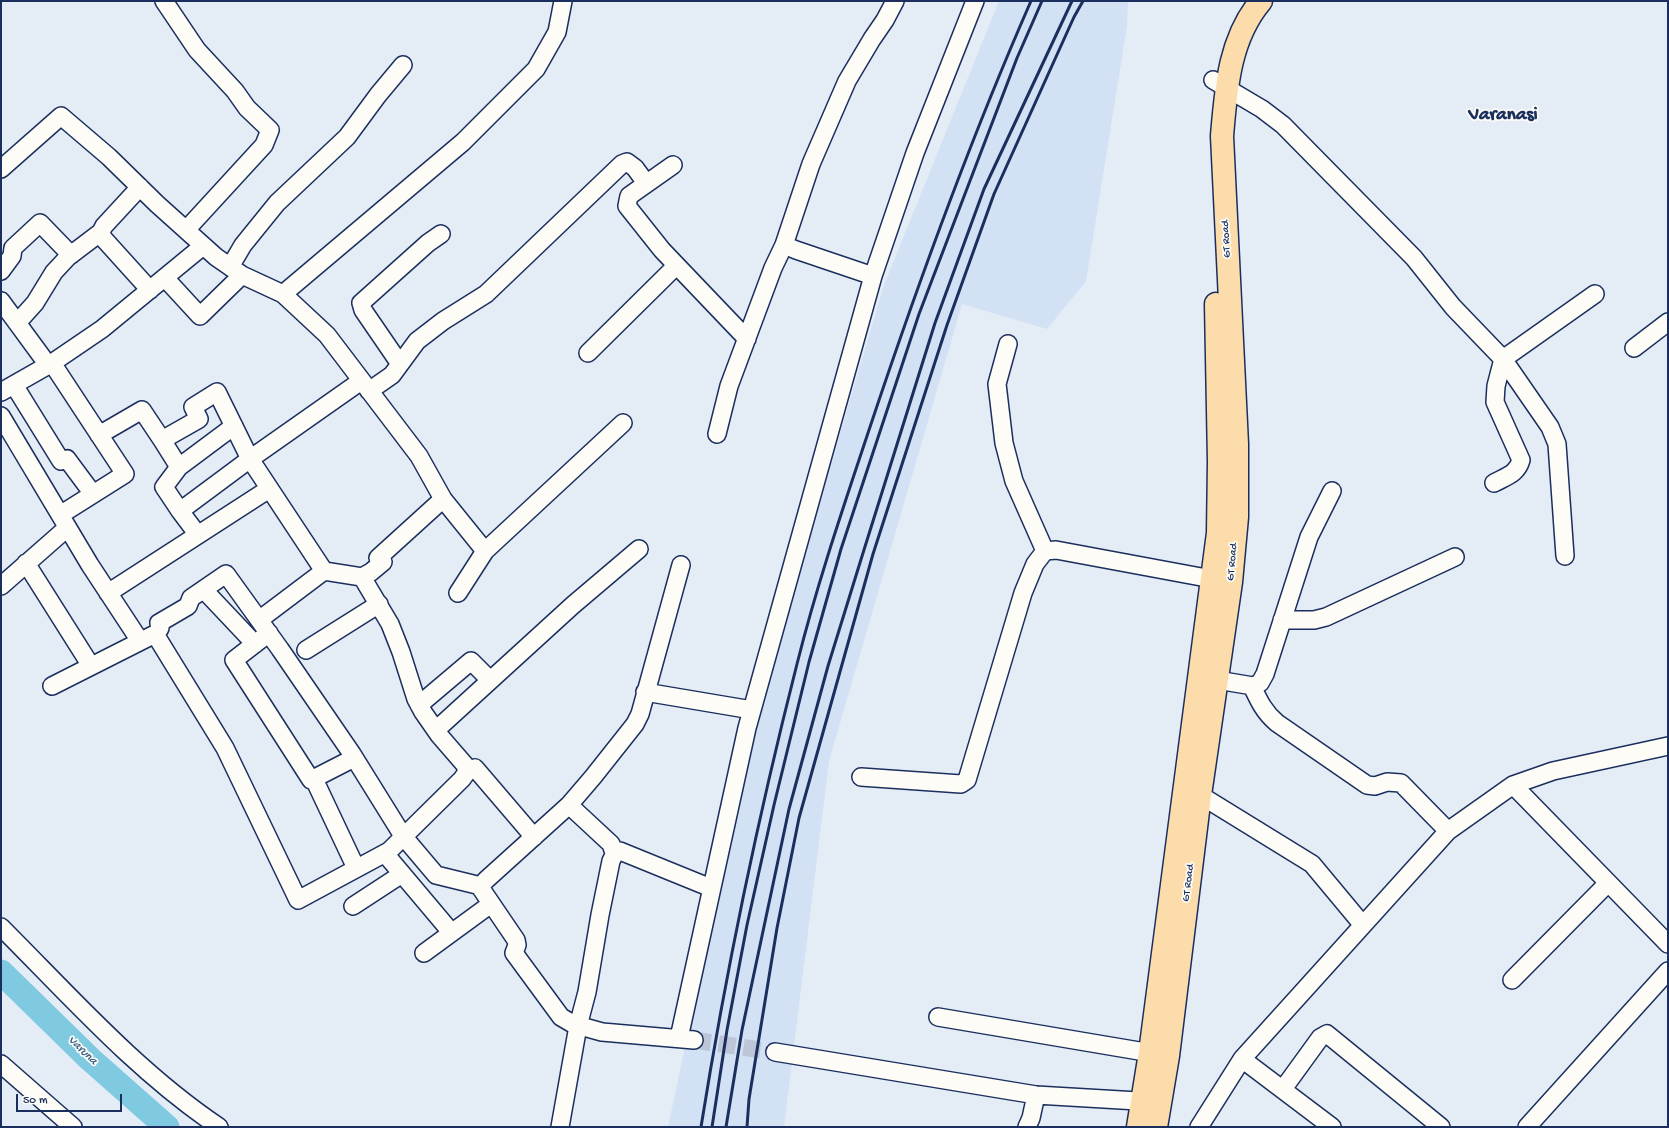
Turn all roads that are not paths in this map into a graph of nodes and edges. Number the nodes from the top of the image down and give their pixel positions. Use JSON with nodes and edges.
{"nodes":[{"id":1,"x":164,"y":1,"type":"edge"},
{"id":2,"x":564,"y":1,"type":"edge"},
{"id":3,"x":895,"y":1,"type":"edge"},
{"id":4,"x":975,"y":1,"type":"edge"},
{"id":5,"x":1241,"y":1,"type":"edge"},
{"id":6,"x":1261,"y":1,"type":"edge"},
{"id":7,"x":403,"y":65,"type":"dead end"},
{"id":8,"x":1220,"y":84,"type":"junction"},
{"id":9,"x":673,"y":165,"type":"dead end"},
{"id":10,"x":1,"y":169,"type":"edge"},
{"id":11,"x":646,"y":183,"type":"junction"},
{"id":12,"x":140,"y":187,"type":"junction"},
{"id":13,"x":186,"y":230,"type":"junction"},
{"id":14,"x":100,"y":232,"type":"junction"},
{"id":15,"x":441,"y":234,"type":"dead end"},
{"id":16,"x":784,"y":245,"type":"junction"},
{"id":17,"x":203,"y":246,"type":"junction"},
{"id":18,"x":71,"y":255,"type":"junction"},
{"id":19,"x":676,"y":266,"type":"junction"},
{"id":20,"x":1,"y":271,"type":"edge"},
{"id":21,"x":236,"y":271,"type":"junction"},
{"id":22,"x":873,"y":276,"type":"junction"},
{"id":23,"x":165,"y":278,"type":"junction"},
{"id":24,"x":150,"y":290,"type":"junction"},
{"id":25,"x":283,"y":294,"type":"junction"},
{"id":26,"x":1595,"y":294,"type":"dead end"},
{"id":27,"x":1,"y":301,"type":"edge"},
{"id":28,"x":1668,"y":322,"type":"edge"},
{"id":29,"x":17,"y":323,"type":"junction"},
{"id":30,"x":747,"y":339,"type":"junction"},
{"id":31,"x":1008,"y":344,"type":"dead end"},
{"id":32,"x":1634,"y":348,"type":"dead end"},
{"id":33,"x":588,"y":353,"type":"dead end"},
{"id":34,"x":1503,"y":359,"type":"junction"},
{"id":35,"x":50,"y":364,"type":"junction"},
{"id":36,"x":400,"y":364,"type":"junction"},
{"id":37,"x":365,"y":386,"type":"junction"},
{"id":38,"x":7,"y":389,"type":"edge"},
{"id":39,"x":1,"y":416,"type":"edge"},
{"id":40,"x":623,"y":424,"type":"dead end"},
{"id":41,"x":234,"y":426,"type":"junction"},
{"id":42,"x":717,"y":434,"type":"dead end"},
{"id":43,"x":99,"y":435,"type":"junction"},
{"id":44,"x":162,"y":440,"type":"junction"},
{"id":45,"x":250,"y":459,"type":"junction"},
{"id":46,"x":179,"y":467,"type":"junction"},
{"id":47,"x":1494,"y":483,"type":"dead end"},
{"id":48,"x":269,"y":489,"type":"junction"},
{"id":49,"x":1332,"y":491,"type":"dead end"},
{"id":50,"x":93,"y":494,"type":"junction"},
{"id":51,"x":442,"y":499,"type":"junction"},
{"id":52,"x":180,"y":511,"type":"junction"},
{"id":53,"x":64,"y":522,"type":"junction"},
{"id":54,"x":1227,"y":534,"type":"junction"},
{"id":55,"x":198,"y":535,"type":"junction"},
{"id":56,"x":639,"y":549,"type":"dead end"},
{"id":57,"x":485,"y":551,"type":"junction"},
{"id":58,"x":1045,"y":551,"type":"junction"},
{"id":59,"x":1566,"y":556,"type":"dead end"},
{"id":60,"x":1455,"y":557,"type":"dead end"},
{"id":61,"x":26,"y":563,"type":"junction"},
{"id":62,"x":681,"y":565,"type":"dead end"},
{"id":63,"x":324,"y":571,"type":"junction"},
{"id":64,"x":362,"y":577,"type":"junction"},
{"id":65,"x":1212,"y":579,"type":"junction"},
{"id":66,"x":1,"y":586,"type":"edge"},
{"id":67,"x":204,"y":590,"type":"junction"},
{"id":68,"x":108,"y":593,"type":"junction"},
{"id":69,"x":458,"y":593,"type":"dead end"},
{"id":70,"x":379,"y":604,"type":"junction"},
{"id":71,"x":1282,"y":620,"type":"junction"},
{"id":72,"x":264,"y":626,"type":"junction"},
{"id":73,"x":155,"y":634,"type":"junction"},
{"id":74,"x":140,"y":641,"type":"junction"},
{"id":75,"x":255,"y":644,"type":"junction"},
{"id":76,"x":306,"y":650,"type":"dead end"},
{"id":77,"x":91,"y":666,"type":"junction"},
{"id":78,"x":490,"y":680,"type":"junction"},
{"id":79,"x":1217,"y":680,"type":"junction"},
{"id":80,"x":52,"y":686,"type":"dead end"},
{"id":81,"x":1252,"y":686,"type":"junction"},
{"id":82,"x":646,"y":692,"type":"junction"},
{"id":83,"x":419,"y":705,"type":"junction"},
{"id":84,"x":752,"y":710,"type":"junction"},
{"id":85,"x":436,"y":730,"type":"junction"},
{"id":86,"x":1668,"y":746,"type":"edge"},
{"id":87,"x":354,"y":758,"type":"junction"},
{"id":88,"x":467,"y":772,"type":"junction"},
{"id":89,"x":861,"y":777,"type":"dead end"},
{"id":90,"x":314,"y":779,"type":"junction"},
{"id":91,"x":1513,"y":785,"type":"junction"},
{"id":92,"x":1200,"y":794,"type":"junction"},
{"id":93,"x":569,"y":805,"type":"junction"},
{"id":94,"x":1448,"y":831,"type":"junction"},
{"id":95,"x":403,"y":836,"type":"junction"},
{"id":96,"x":534,"y":837,"type":"junction"},
{"id":97,"x":389,"y":851,"type":"junction"},
{"id":98,"x":614,"y":854,"type":"junction"},
{"id":99,"x":356,"y":868,"type":"junction"},
{"id":100,"x":402,"y":874,"type":"junction"},
{"id":101,"x":1608,"y":883,"type":"junction"},
{"id":102,"x":481,"y":886,"type":"junction"},
{"id":103,"x":711,"y":888,"type":"junction"},
{"id":104,"x":1179,"y":900,"type":"junction"},
{"id":105,"x":491,"y":904,"type":"junction"},
{"id":106,"x":353,"y":906,"type":"dead end"},
{"id":107,"x":1362,"y":924,"type":"junction"},
{"id":108,"x":1,"y":927,"type":"edge"},
{"id":109,"x":451,"y":932,"type":"junction"},
{"id":110,"x":1668,"y":944,"type":"edge"},
{"id":111,"x":424,"y":953,"type":"dead end"},
{"id":112,"x":1668,"y":971,"type":"edge"},
{"id":113,"x":1512,"y":980,"type":"dead end"},
{"id":114,"x":938,"y":1017,"type":"dead end"},
{"id":115,"x":578,"y":1026,"type":"junction"},
{"id":116,"x":775,"y":1052,"type":"tunnel mouth"},
{"id":117,"x":1159,"y":1054,"type":"junction"},
{"id":118,"x":1242,"y":1059,"type":"junction"},
{"id":119,"x":1,"y":1064,"type":"edge"},
{"id":120,"x":1283,"y":1090,"type":"junction"},
{"id":121,"x":1036,"y":1095,"type":"junction"},
{"id":122,"x":1152,"y":1102,"type":"junction"},
{"id":123,"x":73,"y":1127,"type":"edge"},
{"id":124,"x":219,"y":1127,"type":"edge"},
{"id":125,"x":560,"y":1127,"type":"edge"},
{"id":126,"x":1027,"y":1127,"type":"edge"},
{"id":127,"x":1138,"y":1127,"type":"edge"},
{"id":128,"x":1156,"y":1127,"type":"edge"},
{"id":129,"x":1199,"y":1127,"type":"edge"},
{"id":130,"x":1332,"y":1127,"type":"edge"},
{"id":131,"x":1441,"y":1127,"type":"edge"},
{"id":132,"x":1527,"y":1127,"type":"edge"}],
"edges":[{"from":1,"to":13,"type":"street"},
{"from":2,"to":25,"type":"street"},
{"from":3,"to":16,"type":"street"},
{"from":4,"to":22,"type":"street"},
{"from":5,"to":8,"type":"highway","name":"GT Road"},
{"from":6,"to":8,"type":"highway","name":"GT Road"},
{"from":7,"to":21,"type":"street"},
{"from":8,"to":34,"type":"street"},
{"from":8,"to":54,"type":"highway","name":"GT Road"},
{"from":9,"to":11,"type":"street"},
{"from":10,"to":12,"type":"street"},
{"from":11,"to":19,"type":"street"},
{"from":11,"to":36,"type":"street"},
{"from":12,"to":13,"type":"street"},
{"from":12,"to":14,"type":"street"},
{"from":13,"to":17,"type":"street"},
{"from":14,"to":18,"type":"street"},
{"from":14,"to":24,"type":"street"},
{"from":15,"to":36,"type":"street"},
{"from":16,"to":22,"type":"street"},
{"from":16,"to":30,"type":"street"},
{"from":17,"to":21,"type":"street"},
{"from":17,"to":23,"type":"street"},
{"from":18,"to":20,"type":"street"},
{"from":18,"to":29,"type":"street"},
{"from":19,"to":30,"type":"street"},
{"from":19,"to":33,"type":"street"},
{"from":21,"to":23,"type":"street"},
{"from":21,"to":25,"type":"street"},
{"from":22,"to":84,"type":"street"},
{"from":23,"to":24,"type":"street"},
{"from":24,"to":35,"type":"street"},
{"from":25,"to":37,"type":"street"},
{"from":26,"to":34,"type":"street"},
{"from":27,"to":29,"type":"street"},
{"from":28,"to":32,"type":"street"},
{"from":29,"to":35,"type":"street"},
{"from":30,"to":42,"type":"street"},
{"from":31,"to":58,"type":"street"},
{"from":34,"to":47,"type":"street"},
{"from":34,"to":59,"type":"street"},
{"from":35,"to":38,"type":"street"},
{"from":35,"to":43,"type":"street"},
{"from":36,"to":37,"type":"street"},
{"from":37,"to":45,"type":"street"},
{"from":37,"to":51,"type":"street"},
{"from":38,"to":50,"type":"street"},
{"from":39,"to":53,"type":"street"},
{"from":40,"to":57,"type":"street"},
{"from":41,"to":44,"type":"street"},
{"from":41,"to":45,"type":"street"},
{"from":41,"to":46,"type":"street"},
{"from":43,"to":44,"type":"street"},
{"from":43,"to":50,"type":"street"},
{"from":44,"to":46,"type":"street"},
{"from":45,"to":48,"type":"street"},
{"from":45,"to":52,"type":"street"},
{"from":46,"to":52,"type":"street"},
{"from":48,"to":55,"type":"street"},
{"from":48,"to":63,"type":"street"},
{"from":49,"to":71,"type":"street"},
{"from":50,"to":53,"type":"street"},
{"from":51,"to":57,"type":"street"},
{"from":51,"to":64,"type":"street"},
{"from":52,"to":55,"type":"street"},
{"from":53,"to":61,"type":"street"},
{"from":53,"to":68,"type":"street"},
{"from":54,"to":65,"type":"highway","name":"GT Road"},
{"from":54,"to":79,"type":"highway","name":"GT Road"},
{"from":55,"to":68,"type":"street"},
{"from":56,"to":78,"type":"street"},
{"from":57,"to":69,"type":"street"},
{"from":58,"to":65,"type":"street"},
{"from":58,"to":89,"type":"street"},
{"from":60,"to":71,"type":"street"},
{"from":61,"to":66,"type":"street"},
{"from":61,"to":77,"type":"street"},
{"from":62,"to":82,"type":"street"},
{"from":63,"to":64,"type":"street"},
{"from":63,"to":72,"type":"street"},
{"from":64,"to":70,"type":"street"},
{"from":65,"to":104,"type":"highway","name":"GT Road"},
{"from":67,"to":72,"type":"street"},
{"from":67,"to":73,"type":"street"},
{"from":67,"to":75,"type":"street"},
{"from":68,"to":74,"type":"street"},
{"from":70,"to":76,"type":"street"},
{"from":70,"to":83,"type":"street"},
{"from":71,"to":81,"type":"street"},
{"from":72,"to":75,"type":"street"},
{"from":72,"to":87,"type":"street"},
{"from":73,"to":74,"type":"street"},
{"from":73,"to":99,"type":"street"},
{"from":74,"to":77,"type":"street"},
{"from":75,"to":90,"type":"street"},
{"from":77,"to":80,"type":"street"},
{"from":78,"to":83,"type":"street"},
{"from":78,"to":85,"type":"street"},
{"from":79,"to":81,"type":"street"},
{"from":79,"to":92,"type":"highway","name":"GT Road"},
{"from":81,"to":94,"type":"street"},
{"from":82,"to":84,"type":"street"},
{"from":82,"to":93,"type":"street"},
{"from":83,"to":85,"type":"street"},
{"from":84,"to":103,"type":"street"},
{"from":85,"to":88,"type":"street"},
{"from":86,"to":91,"type":"street"},
{"from":87,"to":90,"type":"street"},
{"from":87,"to":95,"type":"street"},
{"from":88,"to":95,"type":"street"},
{"from":88,"to":96,"type":"street"},
{"from":90,"to":99,"type":"street"},
{"from":91,"to":94,"type":"street"},
{"from":91,"to":101,"type":"street"},
{"from":92,"to":104,"type":"highway","name":"GT Road"},
{"from":92,"to":107,"type":"street"},
{"from":93,"to":96,"type":"street"},
{"from":93,"to":98,"type":"street"},
{"from":94,"to":107,"type":"street"},
{"from":95,"to":97,"type":"street"},
{"from":95,"to":102,"type":"street"},
{"from":96,"to":102,"type":"street"},
{"from":97,"to":99,"type":"street"},
{"from":97,"to":100,"type":"street"},
{"from":98,"to":103,"type":"street"},
{"from":98,"to":115,"type":"street"},
{"from":100,"to":106,"type":"street"},
{"from":100,"to":109,"type":"street"},
{"from":101,"to":110,"type":"street"},
{"from":101,"to":113,"type":"street"},
{"from":102,"to":105,"type":"street"},
{"from":103,"to":115,"type":"street"},
{"from":104,"to":117,"type":"highway","name":"GT Road"},
{"from":105,"to":109,"type":"street"},
{"from":105,"to":115,"type":"street"},
{"from":107,"to":118,"type":"street"},
{"from":108,"to":124,"type":"street"},
{"from":109,"to":111,"type":"street"},
{"from":112,"to":132,"type":"street"},
{"from":114,"to":117,"type":"street"},
{"from":115,"to":125,"type":"street"},
{"from":116,"to":121,"type":"street"},
{"from":117,"to":122,"type":"highway","name":"GT Road"},
{"from":118,"to":120,"type":"street"},
{"from":118,"to":129,"type":"street"},
{"from":119,"to":123,"type":"street"},
{"from":120,"to":130,"type":"street"},
{"from":120,"to":131,"type":"street"},
{"from":121,"to":122,"type":"street"},
{"from":121,"to":126,"type":"street"},
{"from":122,"to":127,"type":"highway","name":"GT Road"},
{"from":122,"to":128,"type":"highway","name":"GT Road"}]}
